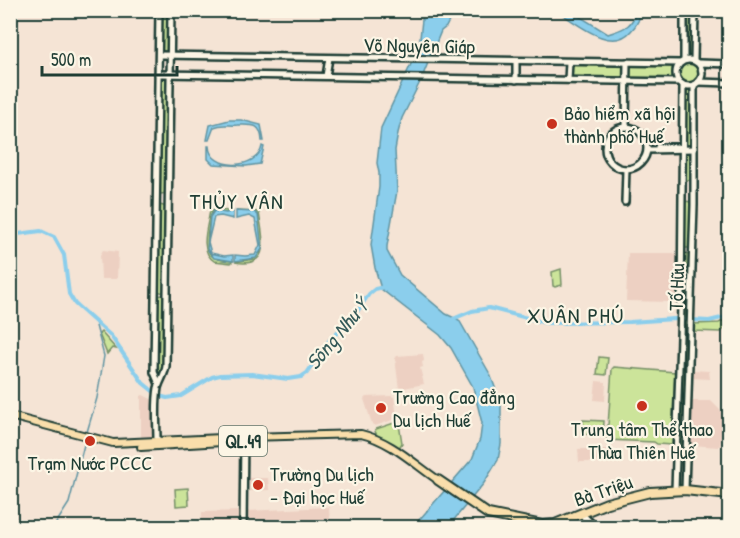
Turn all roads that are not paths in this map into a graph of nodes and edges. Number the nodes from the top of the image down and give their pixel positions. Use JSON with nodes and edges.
{"nodes":[{"id":1,"x":159,"y":10,"type":"edge"},
{"id":2,"x":171,"y":10,"type":"edge"},
{"id":3,"x":684,"y":13,"type":"edge"},
{"id":4,"x":695,"y":13,"type":"edge"},
{"id":5,"x":159,"y":55,"type":"junction"},
{"id":6,"x":170,"y":55,"type":"junction"},
{"id":7,"x":331,"y":58,"type":"junction"},
{"id":8,"x":516,"y":61,"type":"junction"},
{"id":9,"x":682,"y":61,"type":"junction"},
{"id":10,"x":569,"y":62,"type":"junction"},
{"id":11,"x":627,"y":62,"type":"junction"},
{"id":12,"x":696,"y":62,"type":"junction"},
{"id":13,"x":729,"y":64,"type":"edge"},
{"id":14,"x":158,"y":74,"type":"junction"},
{"id":15,"x":170,"y":74,"type":"junction"},
{"id":16,"x":328,"y":76,"type":"junction"},
{"id":17,"x":516,"y":80,"type":"junction"},
{"id":18,"x":568,"y":80,"type":"junction"},
{"id":19,"x":627,"y":81,"type":"junction"},
{"id":20,"x":729,"y":82,"type":"edge"},
{"id":21,"x":681,"y":83,"type":"junction"},
{"id":22,"x":696,"y":83,"type":"junction"},
{"id":23,"x":626,"y":126,"type":"junction"},
{"id":24,"x":648,"y":148,"type":"junction"},
{"id":25,"x":682,"y":149,"type":"junction"},
{"id":26,"x":694,"y":149,"type":"junction"},
{"id":27,"x":626,"y":169,"type":"junction"},
{"id":28,"x":682,"y":190,"type":"junction"},
{"id":29,"x":694,"y":190,"type":"junction"},
{"id":30,"x":157,"y":200,"type":"junction"},
{"id":31,"x":168,"y":200,"type":"junction"},
{"id":32,"x":625,"y":202,"type":"dead end"},
{"id":33,"x":681,"y":251,"type":"junction"},
{"id":34,"x":692,"y":251,"type":"junction"},
{"id":35,"x":159,"y":386,"type":"junction"},
{"id":36,"x":10,"y":417,"type":"edge"},
{"id":37,"x":85,"y":438,"type":"junction"},
{"id":38,"x":244,"y":439,"type":"junction"},
{"id":39,"x":157,"y":441,"type":"junction"},
{"id":40,"x":675,"y":469,"type":"junction"},
{"id":41,"x":685,"y":469,"type":"junction"},
{"id":42,"x":438,"y":480,"type":"joint"},
{"id":43,"x":675,"y":490,"type":"junction"},
{"id":44,"x":685,"y":490,"type":"junction"},
{"id":45,"x":729,"y":495,"type":"edge"},
{"id":46,"x":582,"y":514,"type":"junction"},
{"id":47,"x":562,"y":525,"type":"edge"},
{"id":48,"x":243,"y":528,"type":"edge"},
{"id":49,"x":591,"y":528,"type":"edge"},
{"id":50,"x":596,"y":528,"type":"edge"}],
"edges":[{"from":1,"to":5,"type":"street"},
{"from":2,"to":6,"type":"street"},
{"from":3,"to":4,"type":"street"},
{"from":3,"to":9,"type":"street"},
{"from":4,"to":12,"type":"street"},
{"from":5,"to":6,"type":"street","name":"Võ Nguyên Giáp"},
{"from":5,"to":14,"type":"street"},
{"from":6,"to":7,"type":"street","name":"Võ Nguyên Giáp"},
{"from":6,"to":15,"type":"street"},
{"from":7,"to":8,"type":"street","name":"Võ Nguyên Giáp"},
{"from":7,"to":16,"type":"street"},
{"from":8,"to":10,"type":"street","name":"Võ Nguyên Giáp"},
{"from":8,"to":17,"type":"street"},
{"from":9,"to":11,"type":"street","name":"Võ Nguyên Giáp"},
{"from":9,"to":12,"type":"street"},
{"from":9,"to":21,"type":"street"},
{"from":10,"to":11,"type":"street","name":"Võ Nguyên Giáp"},
{"from":10,"to":18,"type":"street"},
{"from":11,"to":19,"type":"street"},
{"from":12,"to":13,"type":"street"},
{"from":12,"to":22,"type":"street"},
{"from":14,"to":15,"type":"street","name":"Võ Nguyên Giáp"},
{"from":14,"to":30,"type":"street"},
{"from":15,"to":16,"type":"street","name":"Võ Nguyên Giáp"},
{"from":15,"to":31,"type":"street"},
{"from":16,"to":17,"type":"street","name":"Võ Nguyên Giáp"},
{"from":17,"to":18,"type":"street","name":"Võ Nguyên Giáp"},
{"from":18,"to":19,"type":"street","name":"Võ Nguyên Giáp"},
{"from":19,"to":21,"type":"street","name":"Võ Nguyên Giáp"},
{"from":19,"to":23,"type":"street"},
{"from":20,"to":22,"type":"street"},
{"from":21,"to":22,"type":"street"},
{"from":21,"to":25,"type":"street","name":"Tố Hữu"},
{"from":22,"to":26,"type":"street","name":"Tố Hữu"},
{"from":23,"to":24,"type":"street"},
{"from":23,"to":27,"type":"street"},
{"from":24,"to":25,"type":"street"},
{"from":24,"to":27,"type":"street"},
{"from":25,"to":26,"type":"street"},
{"from":25,"to":28,"type":"street","name":"Tố Hữu"},
{"from":26,"to":29,"type":"street","name":"Tố Hữu"},
{"from":27,"to":32,"type":"street"},
{"from":28,"to":29,"type":"street"},
{"from":28,"to":33,"type":"street","name":"Tố Hữu"},
{"from":29,"to":34,"type":"street","name":"Tố Hữu"},
{"from":30,"to":31,"type":"street"},
{"from":30,"to":35,"type":"street"},
{"from":31,"to":35,"type":"street"},
{"from":33,"to":34,"type":"street"},
{"from":33,"to":40,"type":"street","name":"Tố Hữu"},
{"from":34,"to":41,"type":"street","name":"Tố Hữu"},
{"from":35,"to":39,"type":"street"},
{"from":36,"to":37,"type":"main road","number":"QL.49"},
{"from":37,"to":38,"type":"main road","number":"QL.49"},
{"from":37,"to":39,"type":"main road","number":"QL.49"},
{"from":38,"to":39,"type":"main road","number":"QL.49"},
{"from":38,"to":42,"type":"main road","number":"QL.49"},
{"from":38,"to":48,"type":"street"},
{"from":40,"to":41,"type":"street"},
{"from":40,"to":43,"type":"street","name":"Tố Hữu"},
{"from":41,"to":44,"type":"street","name":"Tố Hữu"},
{"from":42,"to":47,"type":"highway","name":"Bà Triệu","number":"QL.49"},
{"from":43,"to":44,"type":"highway","name":"Bà Triệu","number":"QL.49"},
{"from":43,"to":46,"type":"highway","name":"Bà Triệu","number":"QL.49"},
{"from":44,"to":45,"type":"highway","name":"Bà Triệu","number":"QL.49"},
{"from":46,"to":47,"type":"highway","name":"Bà Triệu","number":"QL.49"},
{"from":46,"to":49,"type":"street"},
{"from":46,"to":50,"type":"street"}]}
